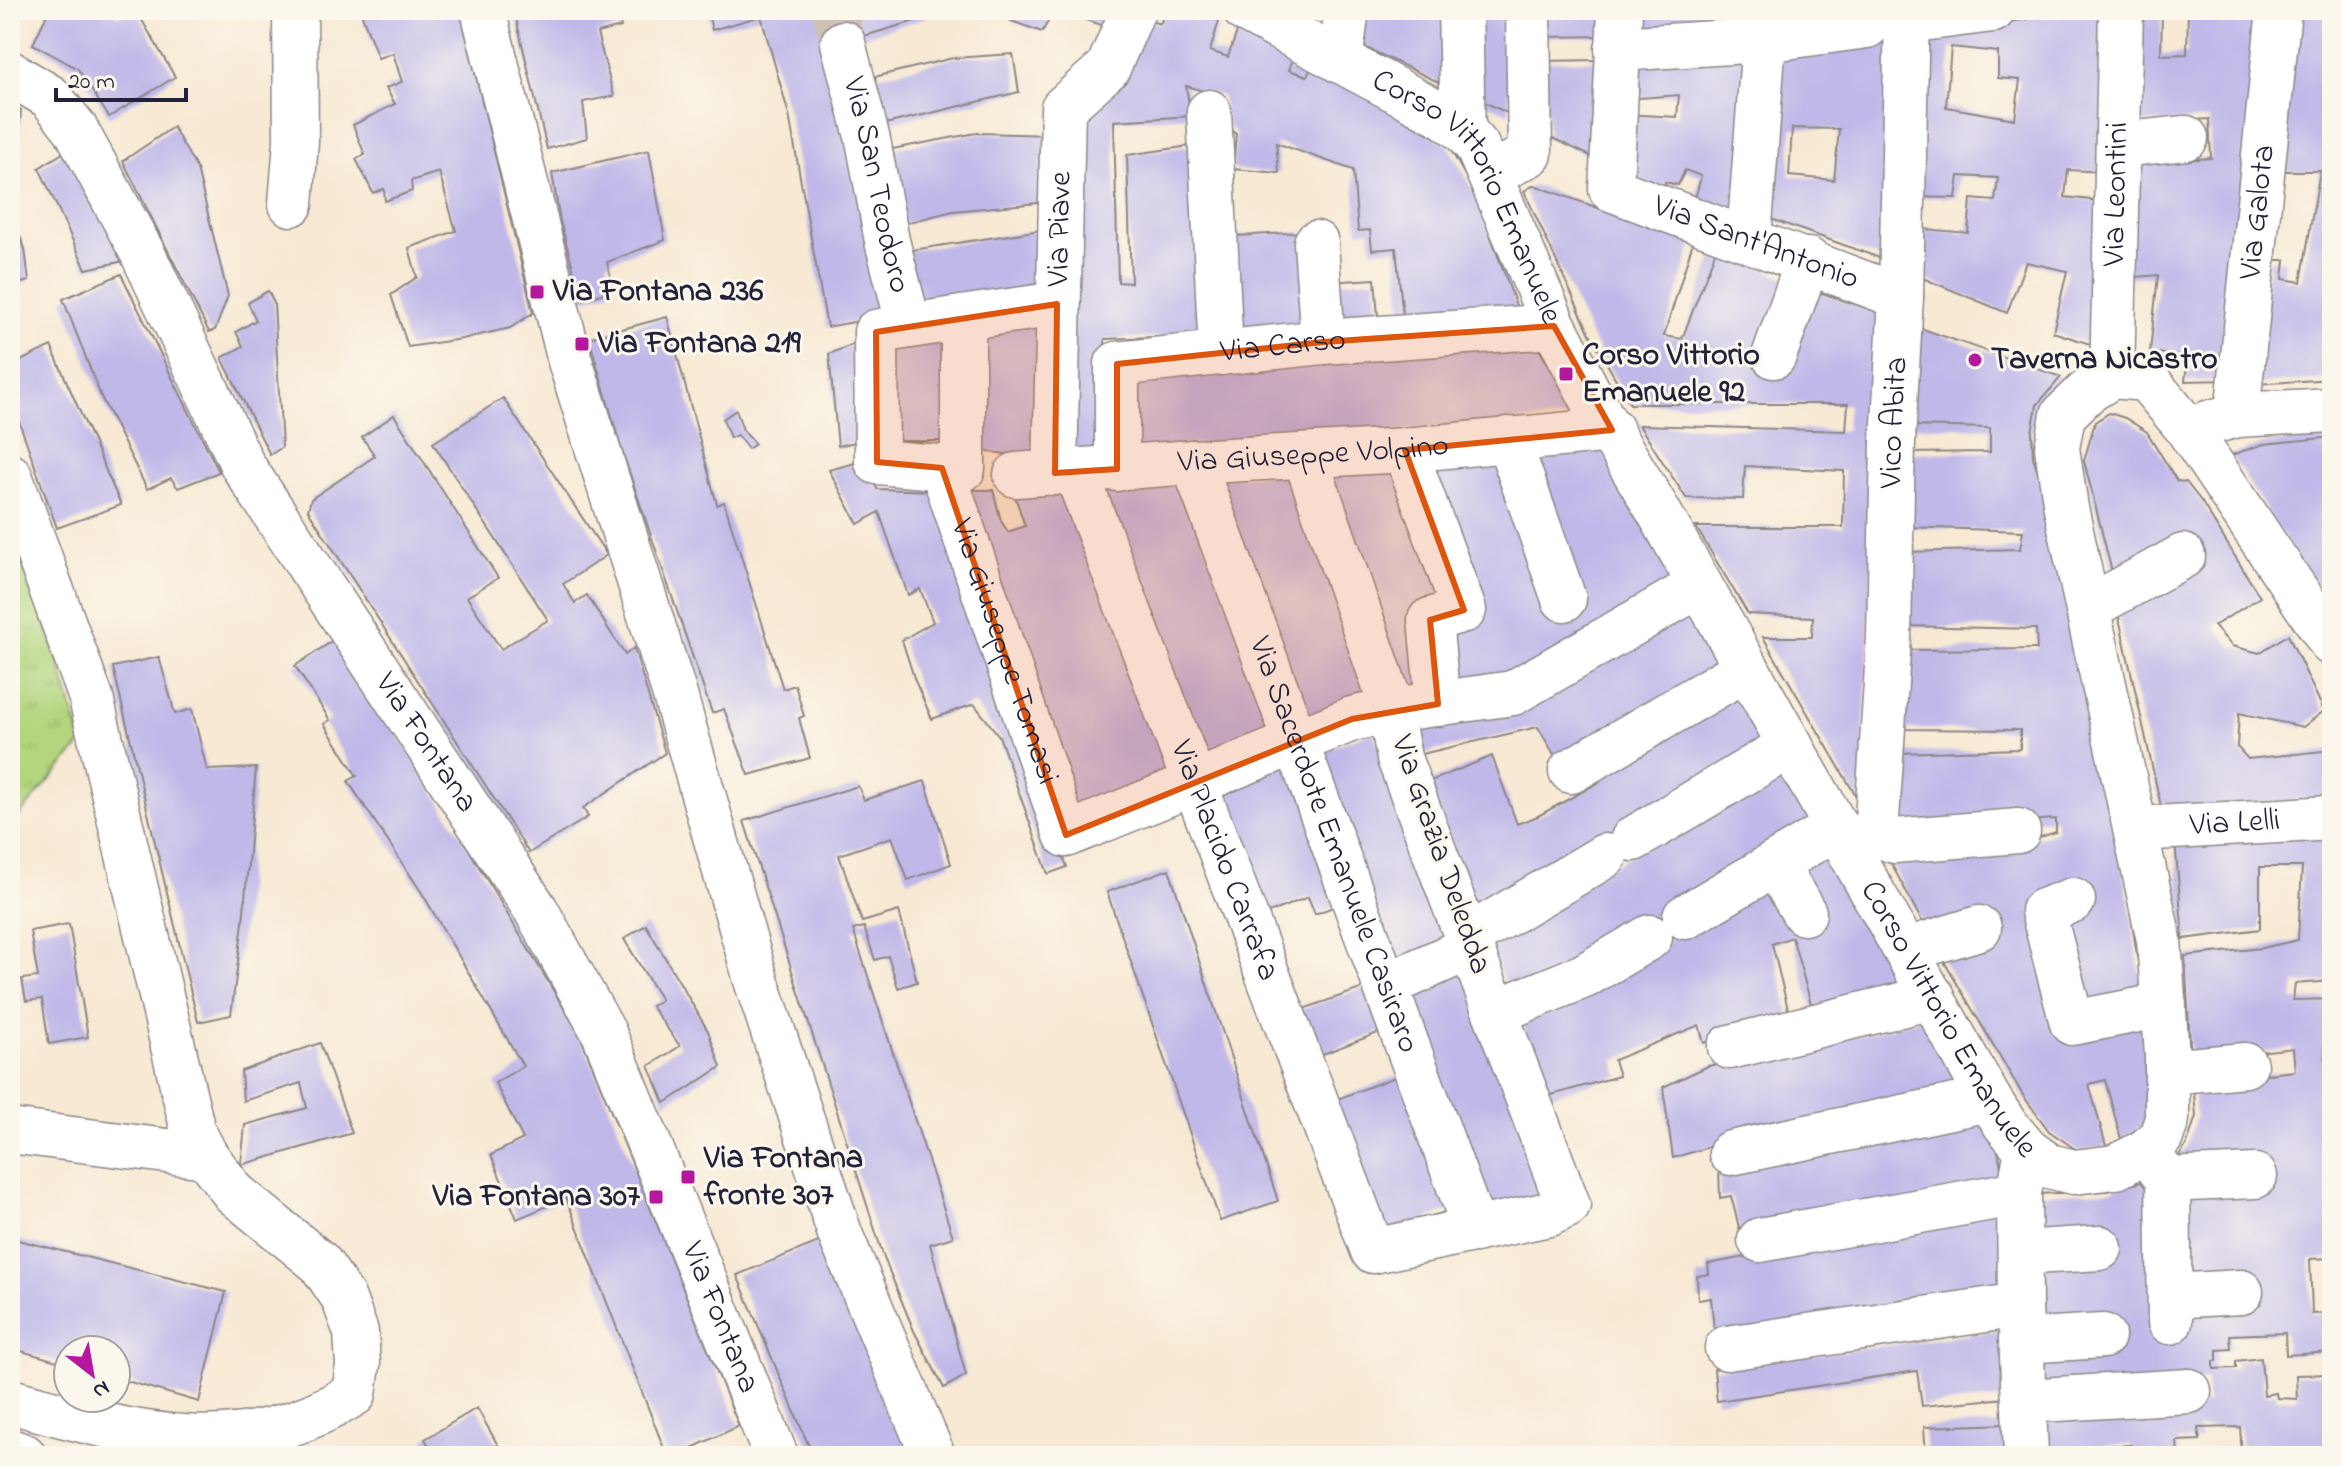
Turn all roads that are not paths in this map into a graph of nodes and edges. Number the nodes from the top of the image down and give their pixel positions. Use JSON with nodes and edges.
{"nodes":[{"id":1,"x":295,"y":10,"type":"edge"},
{"id":2,"x":483,"y":10,"type":"edge"},
{"id":3,"x":1133,"y":10,"type":"edge"},
{"id":4,"x":1245,"y":10,"type":"edge"},
{"id":5,"x":1347,"y":10,"type":"edge"},
{"id":6,"x":1460,"y":10,"type":"edge"},
{"id":7,"x":1528,"y":10,"type":"edge"},
{"id":8,"x":1993,"y":10,"type":"edge"},
{"id":9,"x":2121,"y":10,"type":"edge"},
{"id":10,"x":2279,"y":10,"type":"edge"},
{"id":11,"x":1893,"y":19,"type":"edge"},
{"id":12,"x":1766,"y":25,"type":"edge"},
{"id":13,"x":1618,"y":29,"type":"edge"},
{"id":14,"x":843,"y":43,"type":"tunnel mouth"},
{"id":15,"x":1340,"y":61,"type":"junction"},
{"id":16,"x":10,"y":73,"type":"edge"},
{"id":17,"x":1209,"y":112,"type":"dead end"},
{"id":18,"x":1463,"y":130,"type":"junction"},
{"id":19,"x":2186,"y":138,"type":"dead end"},
{"id":20,"x":2118,"y":145,"type":"junction"},
{"id":21,"x":1490,"y":175,"type":"junction"},
{"id":22,"x":291,"y":204,"type":"dead end"},
{"id":23,"x":1749,"y":238,"type":"junction"},
{"id":24,"x":1316,"y":243,"type":"dead end"},
{"id":25,"x":1808,"y":260,"type":"junction"},
{"id":26,"x":1901,"y":297,"type":"junction"},
{"id":27,"x":1057,"y":304,"type":"junction"},
{"id":28,"x":963,"y":318,"type":"junction"},
{"id":29,"x":909,"y":326,"type":"junction"},
{"id":30,"x":1554,"y":326,"type":"junction"},
{"id":31,"x":1323,"y":342,"type":"junction"},
{"id":32,"x":1221,"y":353,"type":"junction"},
{"id":33,"x":1774,"y":356,"type":"dead end"},
{"id":34,"x":2112,"y":376,"type":"junction"},
{"id":35,"x":2332,"y":410,"type":"edge"},
{"id":36,"x":2237,"y":415,"type":"junction"},
{"id":37,"x":2187,"y":428,"type":"junction"},
{"id":38,"x":1612,"y":430,"type":"junction"},
{"id":39,"x":1508,"y":439,"type":"junction"},
{"id":40,"x":1405,"y":450,"type":"junction"},
{"id":41,"x":1305,"y":456,"type":"junction"},
{"id":42,"x":1193,"y":462,"type":"junction"},
{"id":43,"x":952,"y":469,"type":"junction"},
{"id":44,"x":1066,"y":472,"type":"junction"},
{"id":45,"x":10,"y":476,"type":"edge"},
{"id":46,"x":2183,"y":556,"type":"dead end"},
{"id":47,"x":1700,"y":585,"type":"junction"},
{"id":48,"x":1564,"y":599,"type":"dead end"},
{"id":49,"x":2088,"y":608,"type":"junction"},
{"id":50,"x":2332,"y":644,"type":"edge"},
{"id":51,"x":1747,"y":668,"type":"junction"},
{"id":52,"x":1438,"y":704,"type":"junction"},
{"id":53,"x":1392,"y":710,"type":"junction"},
{"id":54,"x":1295,"y":742,"type":"junction"},
{"id":55,"x":1791,"y":745,"type":"junction"},
{"id":56,"x":1571,"y":771,"type":"dead end"},
{"id":57,"x":1193,"y":781,"type":"junction"},
{"id":58,"x":2332,"y":818,"type":"edge"},
{"id":59,"x":2137,"y":829,"type":"junction"},
{"id":60,"x":2018,"y":831,"type":"dead end"},
{"id":61,"x":1855,"y":837,"type":"junction"},
{"id":62,"x":1775,"y":864,"type":"junction"},
{"id":63,"x":2073,"y":900,"type":"dead end"},
{"id":64,"x":1804,"y":913,"type":"dead end"},
{"id":65,"x":1979,"y":928,"type":"dead end"},
{"id":66,"x":1469,"y":942,"type":"junction"},
{"id":67,"x":1906,"y":950,"type":"junction"},
{"id":68,"x":1385,"y":986,"type":"junction"},
{"id":69,"x":1933,"y":997,"type":"junction"},
{"id":70,"x":2164,"y":1005,"type":"junction"},
{"id":71,"x":1495,"y":1012,"type":"junction"},
{"id":72,"x":1730,"y":1047,"type":"dead end"},
{"id":73,"x":2245,"y":1065,"type":"dead end"},
{"id":74,"x":2167,"y":1072,"type":"junction"},
{"id":75,"x":1989,"y":1099,"type":"junction"},
{"id":76,"x":10,"y":1131,"type":"edge"},
{"id":77,"x":2027,"y":1150,"type":"junction"},
{"id":78,"x":1731,"y":1153,"type":"dead end"},
{"id":79,"x":206,"y":1156,"type":"junction"},
{"id":80,"x":2157,"y":1166,"type":"junction"},
{"id":81,"x":2255,"y":1176,"type":"dead end"},
{"id":82,"x":2019,"y":1193,"type":"junction"},
{"id":83,"x":1475,"y":1230,"type":"junction"},
{"id":84,"x":1760,"y":1240,"type":"dead end"},
{"id":85,"x":2100,"y":1248,"type":"dead end"},
{"id":86,"x":2020,"y":1253,"type":"junction"},
{"id":87,"x":2241,"y":1292,"type":"dead end"},
{"id":88,"x":2020,"y":1323,"type":"junction"},
{"id":89,"x":2103,"y":1336,"type":"dead end"},
{"id":90,"x":1727,"y":1348,"type":"dead end"},
{"id":91,"x":2189,"y":1391,"type":"dead end"},
{"id":92,"x":10,"y":1401,"type":"edge"},
{"id":93,"x":2024,"y":1401,"type":"junction"},
{"id":94,"x":10,"y":1451,"type":"edge"},
{"id":95,"x":24,"y":1456,"type":"edge"},
{"id":96,"x":776,"y":1456,"type":"edge"},
{"id":97,"x":933,"y":1456,"type":"edge"},
{"id":98,"x":2026,"y":1456,"type":"edge"}],
"edges":[{"from":1,"to":22,"type":"street"},
{"from":2,"to":97,"type":"street"},
{"from":3,"to":27,"type":"street","name":"Via Piave"},
{"from":4,"to":15,"type":"street","name":"Corso Vittorio Emanuele"},
{"from":5,"to":15,"type":"street"},
{"from":6,"to":18,"type":"street"},
{"from":7,"to":21,"type":"street"},
{"from":8,"to":11,"type":"street"},
{"from":9,"to":20,"type":"street","name":"Via Leontini"},
{"from":10,"to":36,"type":"street","name":"Via Galota"},
{"from":11,"to":12,"type":"street"},
{"from":11,"to":26,"type":"street","name":"Vico Abita"},
{"from":12,"to":13,"type":"street"},
{"from":12,"to":23,"type":"street"},
{"from":13,"to":23,"type":"street","name":"Via Sant'Antonio"},
{"from":14,"to":29,"type":"street","name":"Via San Teodoro"},
{"from":15,"to":18,"type":"street","name":"Corso Vittorio Emanuele"},
{"from":16,"to":96,"type":"street","name":"Via Fontana"},
{"from":17,"to":32,"type":"street"},
{"from":18,"to":21,"type":"street","name":"Corso Vittorio Emanuele"},
{"from":19,"to":20,"type":"street"},
{"from":20,"to":34,"type":"street","name":"Via Leontini"},
{"from":21,"to":30,"type":"street","name":"Corso Vittorio Emanuele"},
{"from":23,"to":25,"type":"street","name":"Via Sant'Antonio"},
{"from":24,"to":31,"type":"street"},
{"from":25,"to":26,"type":"street","name":"Via Sant'Antonio"},
{"from":25,"to":33,"type":"street"},
{"from":26,"to":61,"type":"street","name":"Vico Abita"},
{"from":27,"to":28,"type":"street"},
{"from":27,"to":44,"type":"street","name":"Via Piave"},
{"from":28,"to":29,"type":"street"},
{"from":28,"to":43,"type":"street","name":"Via Giuseppe Tomasi"},
{"from":29,"to":43,"type":"street"},
{"from":30,"to":31,"type":"street","name":"Via Carso"},
{"from":30,"to":38,"type":"street","name":"Corso Vittorio Emanuele"},
{"from":31,"to":32,"type":"street","name":"Via Carso"},
{"from":32,"to":44,"type":"street","name":"Via Carso"},
{"from":34,"to":37,"type":"street"},
{"from":34,"to":49,"type":"street"},
{"from":35,"to":36,"type":"street"},
{"from":36,"to":37,"type":"street"},
{"from":37,"to":50,"type":"street"},
{"from":38,"to":39,"type":"street","name":"Via Giuseppe Volpino"},
{"from":38,"to":47,"type":"street","name":"Corso Vittorio Emanuele"},
{"from":39,"to":40,"type":"street","name":"Via Giuseppe Volpino"},
{"from":39,"to":48,"type":"street"},
{"from":40,"to":41,"type":"street","name":"Via Giuseppe Volpino"},
{"from":40,"to":52,"type":"street"},
{"from":41,"to":42,"type":"street","name":"Via Giuseppe Volpino"},
{"from":41,"to":53,"type":"street","name":"Via Grazia Deledda"},
{"from":42,"to":44,"type":"street","name":"Via Giuseppe Volpino"},
{"from":42,"to":54,"type":"street","name":"Via Sacerdote Emanuele Casiraro"},
{"from":43,"to":57,"type":"street","name":"Via Giuseppe Tomasi"},
{"from":44,"to":57,"type":"street","name":"Via Placido Carrafa"},
{"from":45,"to":79,"type":"street"},
{"from":46,"to":49,"type":"street"},
{"from":47,"to":51,"type":"street","name":"Corso Vittorio Emanuele"},
{"from":47,"to":52,"type":"street"},
{"from":49,"to":59,"type":"street"},
{"from":51,"to":55,"type":"street","name":"Corso Vittorio Emanuele"},
{"from":51,"to":56,"type":"street"},
{"from":52,"to":53,"type":"street"},
{"from":53,"to":54,"type":"street"},
{"from":53,"to":66,"type":"street","name":"Via Grazia Deledda"},
{"from":54,"to":57,"type":"street"},
{"from":54,"to":68,"type":"street","name":"Via Sacerdote Emanuele Casiraro"},
{"from":55,"to":61,"type":"street","name":"Corso Vittorio Emanuele"},
{"from":55,"to":66,"type":"street"},
{"from":57,"to":83,"type":"street","name":"Via Placido Carrafa"},
{"from":58,"to":59,"type":"street","name":"Via Lelli"},
{"from":59,"to":70,"type":"street"},
{"from":60,"to":61,"type":"street"},
{"from":61,"to":62,"type":"street"},
{"from":61,"to":67,"type":"street","name":"Corso Vittorio Emanuele"},
{"from":62,"to":64,"type":"street"},
{"from":62,"to":71,"type":"street"},
{"from":63,"to":70,"type":"street"},
{"from":65,"to":67,"type":"street"},
{"from":66,"to":68,"type":"street"},
{"from":66,"to":71,"type":"street","name":"Via Grazia Deledda"},
{"from":67,"to":69,"type":"street","name":"Corso Vittorio Emanuele"},
{"from":68,"to":83,"type":"street","name":"Via Sacerdote Emanuele Casiraro"},
{"from":69,"to":72,"type":"street"},
{"from":69,"to":75,"type":"street","name":"Corso Vittorio Emanuele"},
{"from":70,"to":74,"type":"street"},
{"from":71,"to":83,"type":"street","name":"Via Grazia Deledda"},
{"from":73,"to":74,"type":"street"},
{"from":74,"to":80,"type":"street"},
{"from":75,"to":77,"type":"street","name":"Corso Vittorio Emanuele"},
{"from":75,"to":78,"type":"street"},
{"from":76,"to":79,"type":"street"},
{"from":77,"to":80,"type":"street","name":"Corso Vittorio Emanuele"},
{"from":77,"to":82,"type":"street"},
{"from":79,"to":92,"type":"street"},
{"from":80,"to":81,"type":"street"},
{"from":80,"to":87,"type":"street"},
{"from":82,"to":84,"type":"street"},
{"from":82,"to":86,"type":"street"},
{"from":85,"to":86,"type":"street"},
{"from":86,"to":88,"type":"street"},
{"from":88,"to":89,"type":"street"},
{"from":88,"to":90,"type":"street"},
{"from":88,"to":93,"type":"street"},
{"from":91,"to":93,"type":"street"},
{"from":93,"to":98,"type":"street"},
{"from":94,"to":95,"type":"street"}]}
